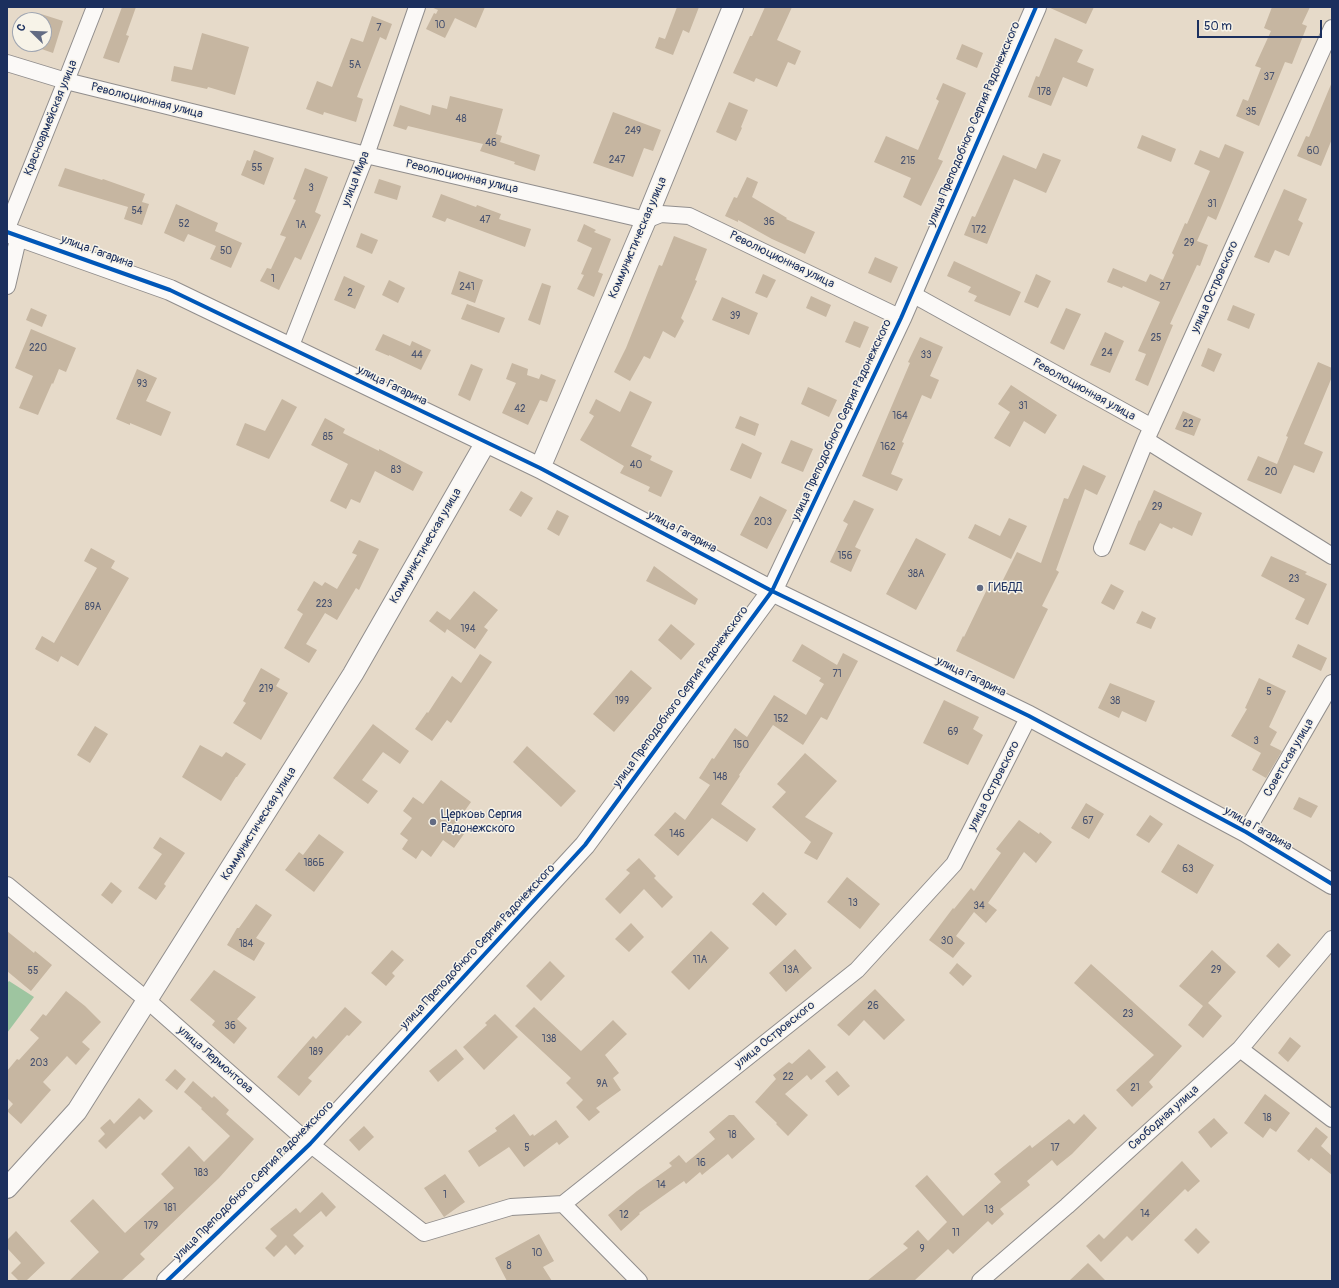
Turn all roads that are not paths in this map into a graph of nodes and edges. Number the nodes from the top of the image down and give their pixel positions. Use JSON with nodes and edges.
{"nodes":[{"id":1,"x":95,"y":7,"type":"edge"},
{"id":2,"x":417,"y":7,"type":"edge"},
{"id":3,"x":733,"y":7,"type":"edge"},
{"id":4,"x":1036,"y":7,"type":"edge"},
{"id":5,"x":1332,"y":28,"type":"edge"},
{"id":6,"x":7,"y":63,"type":"edge"},
{"id":7,"x":66,"y":81,"type":"junction"},
{"id":8,"x":366,"y":155,"type":"junction"},
{"id":9,"x":646,"y":220,"type":"junction"},
{"id":10,"x":11,"y":232,"type":"edge"},
{"id":11,"x":7,"y":286,"type":"edge"},
{"id":12,"x":912,"y":294,"type":"junction"},
{"id":13,"x":901,"y":318,"type":"junction"},
{"id":14,"x":290,"y":348,"type":"junction"},
{"id":15,"x":1149,"y":434,"type":"junction"},
{"id":16,"x":486,"y":442,"type":"junction"},
{"id":17,"x":540,"y":468,"type":"junction"},
{"id":18,"x":1102,"y":548,"type":"dead end"},
{"id":19,"x":1332,"y":556,"type":"edge"},
{"id":20,"x":772,"y":591,"type":"junction"},
{"id":21,"x":1332,"y":683,"type":"edge"},
{"id":22,"x":1029,"y":716,"type":"junction"},
{"id":23,"x":1246,"y":832,"type":"junction"},
{"id":24,"x":1332,"y":884,"type":"edge"},
{"id":25,"x":7,"y":885,"type":"edge"},
{"id":26,"x":1332,"y":939,"type":"edge"},
{"id":27,"x":147,"y":1000,"type":"junction"},
{"id":28,"x":1240,"y":1049,"type":"junction"},
{"id":29,"x":1332,"y":1119,"type":"edge"},
{"id":30,"x":310,"y":1144,"type":"junction"},
{"id":31,"x":7,"y":1188,"type":"edge"},
{"id":32,"x":563,"y":1204,"type":"junction"},
{"id":33,"x":167,"y":1281,"type":"edge"},
{"id":34,"x":639,"y":1281,"type":"edge"},
{"id":35,"x":980,"y":1281,"type":"edge"}],
"edges":[{"from":1,"to":7,"type":"street","name":"Красноармейская улица"},
{"from":2,"to":8,"type":"street","name":"улица Мира"},
{"from":3,"to":9,"type":"street","name":"Коммунистическая улица"},
{"from":4,"to":12,"type":"street","name":"улица Преподобного Сергия Радонежского"},
{"from":5,"to":15,"type":"street","name":"улица Островского"},
{"from":6,"to":7,"type":"street","name":"Революционная улица"},
{"from":7,"to":8,"type":"street","name":"Революционная улица"},
{"from":7,"to":10,"type":"street","name":"Красноармейская улица"},
{"from":8,"to":9,"type":"street","name":"Революционная улица"},
{"from":8,"to":14,"type":"street","name":"улица Мира"},
{"from":9,"to":13,"type":"street","name":"Революционная улица"},
{"from":9,"to":17,"type":"street","name":"Коммунистическая улица"},
{"from":10,"to":11,"type":"street","name":"Красноармейская улица"},
{"from":10,"to":14,"type":"street","name":"улица Гагарина"},
{"from":12,"to":13,"type":"street","name":"улица Преподобного Сергия Радонежского"},
{"from":12,"to":15,"type":"street","name":"Революционная улица"},
{"from":13,"to":20,"type":"street","name":"улица Преподобного Сергия Радонежского"},
{"from":14,"to":16,"type":"street","name":"улица Гагарина"},
{"from":15,"to":18,"type":"street","name":"улица Островского"},
{"from":15,"to":19,"type":"street","name":"Революционная улица"},
{"from":16,"to":17,"type":"street","name":"улица Гагарина"},
{"from":16,"to":27,"type":"street","name":"Коммунистическая улица"},
{"from":17,"to":20,"type":"street","name":"улица Гагарина"},
{"from":20,"to":22,"type":"street","name":"улица Гагарина"},
{"from":20,"to":30,"type":"street","name":"улица Преподобного Сергия Радонежского"},
{"from":21,"to":23,"type":"street","name":"Советская улица"},
{"from":22,"to":23,"type":"street","name":"улица Гагарина"},
{"from":22,"to":32,"type":"street","name":"улица Островского"},
{"from":23,"to":24,"type":"street","name":"улица Гагарина"},
{"from":25,"to":27,"type":"street","name":"улица Лермонтова"},
{"from":26,"to":28,"type":"street","name":"Свободная улица"},
{"from":27,"to":30,"type":"street","name":"улица Лермонтова"},
{"from":27,"to":31,"type":"street","name":"Коммунистическая улица"},
{"from":28,"to":29,"type":"street"},
{"from":28,"to":35,"type":"street","name":"Свободная улица"},
{"from":30,"to":32,"type":"street","name":"улица Лермонтова"},
{"from":30,"to":33,"type":"street","name":"улица Преподобного Сергия Радонежского"},
{"from":32,"to":34,"type":"street"}]}
